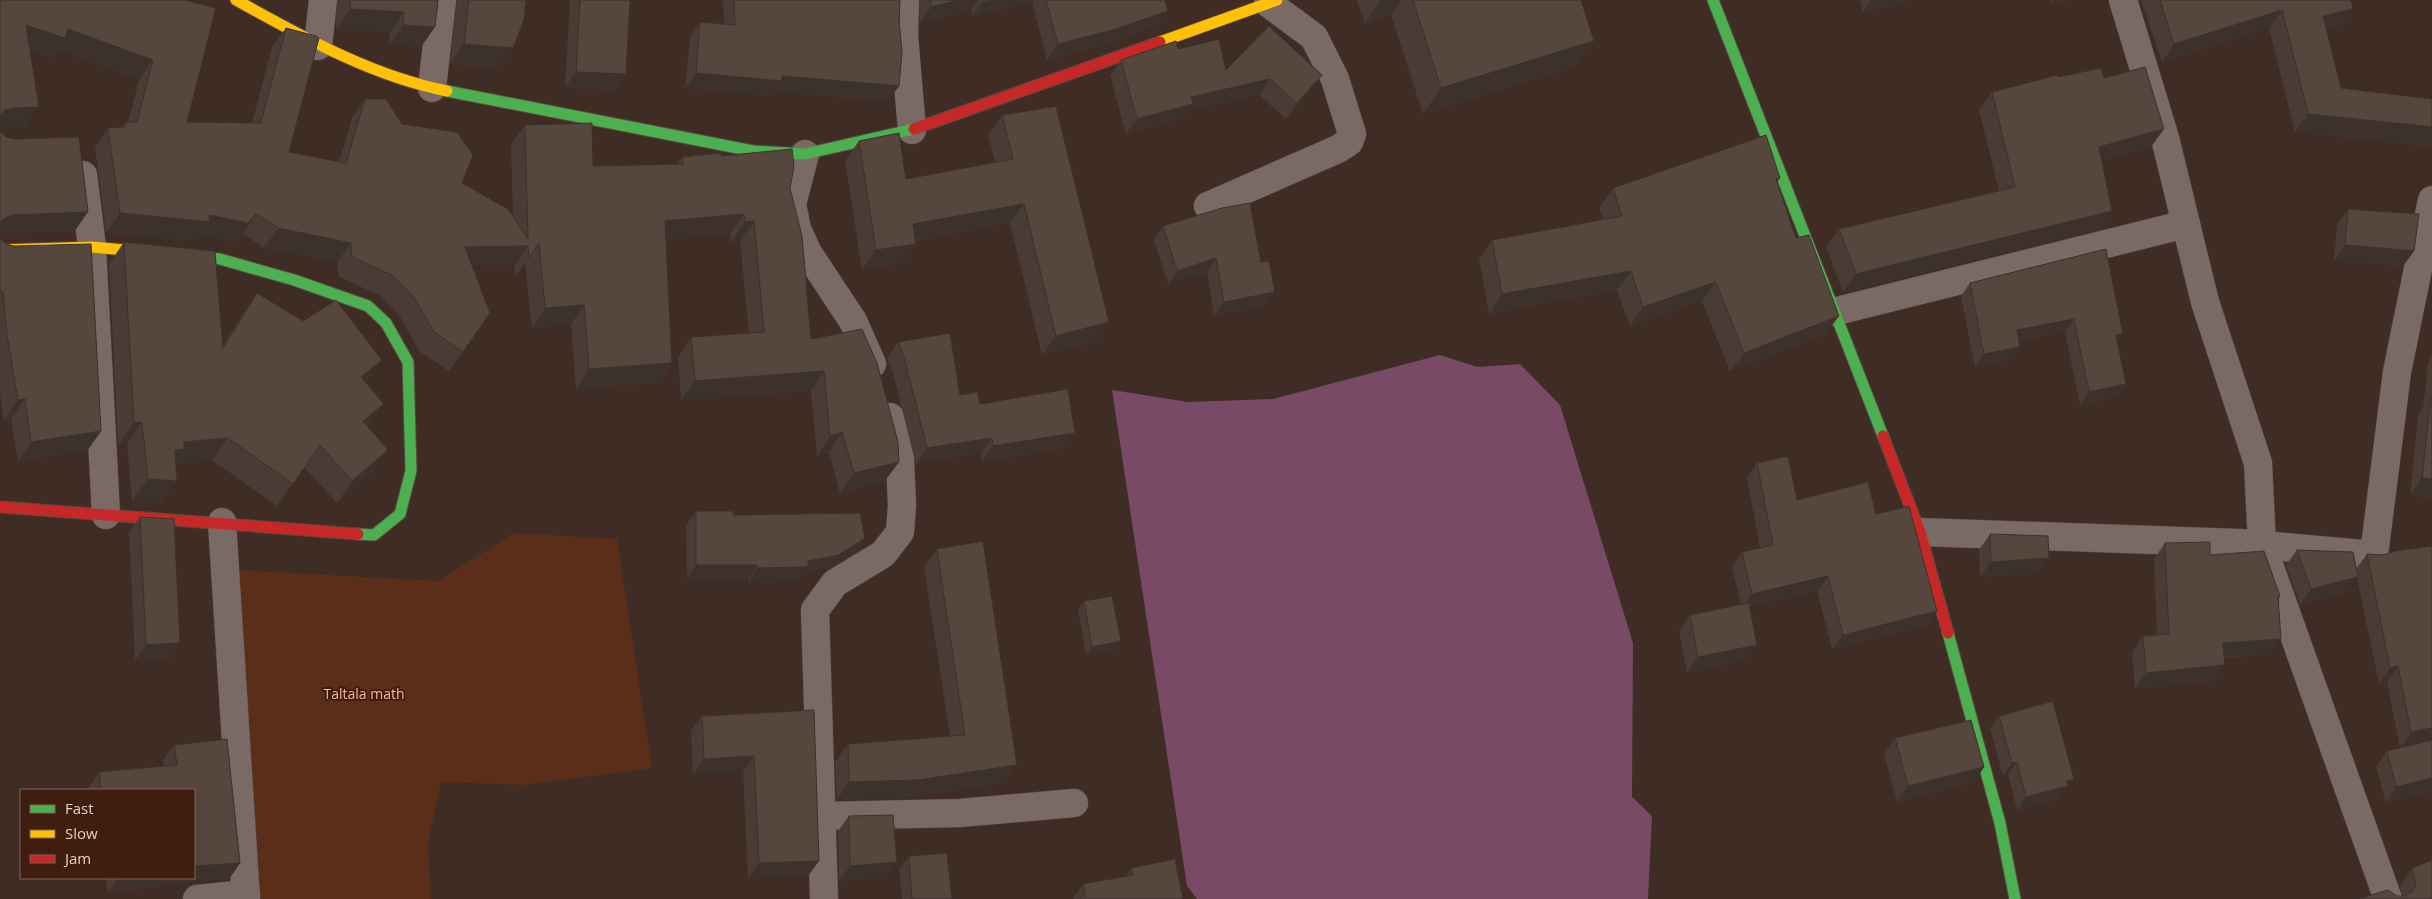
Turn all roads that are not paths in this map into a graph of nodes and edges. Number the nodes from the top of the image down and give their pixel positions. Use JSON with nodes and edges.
{"nodes":[{"id":1,"x":236,"y":0,"type":"edge"},
{"id":2,"x":323,"y":0,"type":"edge"},
{"id":3,"x":442,"y":0,"type":"edge"},
{"id":4,"x":905,"y":0,"type":"edge"},
{"id":5,"x":1713,"y":0,"type":"edge"},
{"id":6,"x":2123,"y":0,"type":"edge"},
{"id":7,"x":1273,"y":2,"type":"edge"},
{"id":8,"x":318,"y":46,"type":"junction"},
{"id":9,"x":432,"y":88,"type":"junction"},
{"id":10,"x":912,"y":130,"type":"junction"},
{"id":11,"x":80,"y":151,"type":"edge"},
{"id":12,"x":805,"y":154,"type":"junction"},
{"id":13,"x":2432,"y":200,"type":"edge"},
{"id":14,"x":1208,"y":206,"type":"dead end"},
{"id":15,"x":2186,"y":224,"type":"junction"},
{"id":16,"x":92,"y":247,"type":"junction"},
{"id":17,"x":0,"y":250,"type":"edge"},
{"id":18,"x":1833,"y":312,"type":"junction"},
{"id":19,"x":0,"y":507,"type":"edge"},
{"id":20,"x":106,"y":515,"type":"junction"},
{"id":21,"x":222,"y":522,"type":"junction"},
{"id":22,"x":1920,"y":532,"type":"junction"},
{"id":23,"x":2262,"y":546,"type":"junction"},
{"id":24,"x":1074,"y":803,"type":"dead end"},
{"id":25,"x":822,"y":816,"type":"junction"},
{"id":26,"x":246,"y":897,"type":"edge"},
{"id":27,"x":197,"y":899,"type":"edge"},
{"id":28,"x":824,"y":899,"type":"edge"},
{"id":29,"x":2015,"y":899,"type":"edge"},
{"id":30,"x":2388,"y":899,"type":"edge"}],
"edges":[{"from":1,"to":8,"type":"street"},
{"from":2,"to":8,"type":"street"},
{"from":3,"to":9,"type":"street"},
{"from":4,"to":10,"type":"street"},
{"from":5,"to":18,"type":"street"},
{"from":6,"to":15,"type":"street"},
{"from":7,"to":10,"type":"street"},
{"from":7,"to":14,"type":"street"},
{"from":8,"to":9,"type":"street"},
{"from":9,"to":12,"type":"street"},
{"from":10,"to":12,"type":"street"},
{"from":11,"to":16,"type":"street"},
{"from":12,"to":25,"type":"street"},
{"from":13,"to":23,"type":"street"},
{"from":15,"to":18,"type":"street"},
{"from":15,"to":23,"type":"street"},
{"from":16,"to":17,"type":"street"},
{"from":16,"to":20,"type":"street"},
{"from":16,"to":21,"type":"street"},
{"from":18,"to":22,"type":"street"},
{"from":19,"to":20,"type":"street"},
{"from":20,"to":21,"type":"street"},
{"from":21,"to":26,"type":"street"},
{"from":22,"to":23,"type":"street"},
{"from":22,"to":29,"type":"street"},
{"from":23,"to":30,"type":"street"},
{"from":24,"to":25,"type":"street"},
{"from":25,"to":28,"type":"street"},
{"from":26,"to":27,"type":"street"}]}
